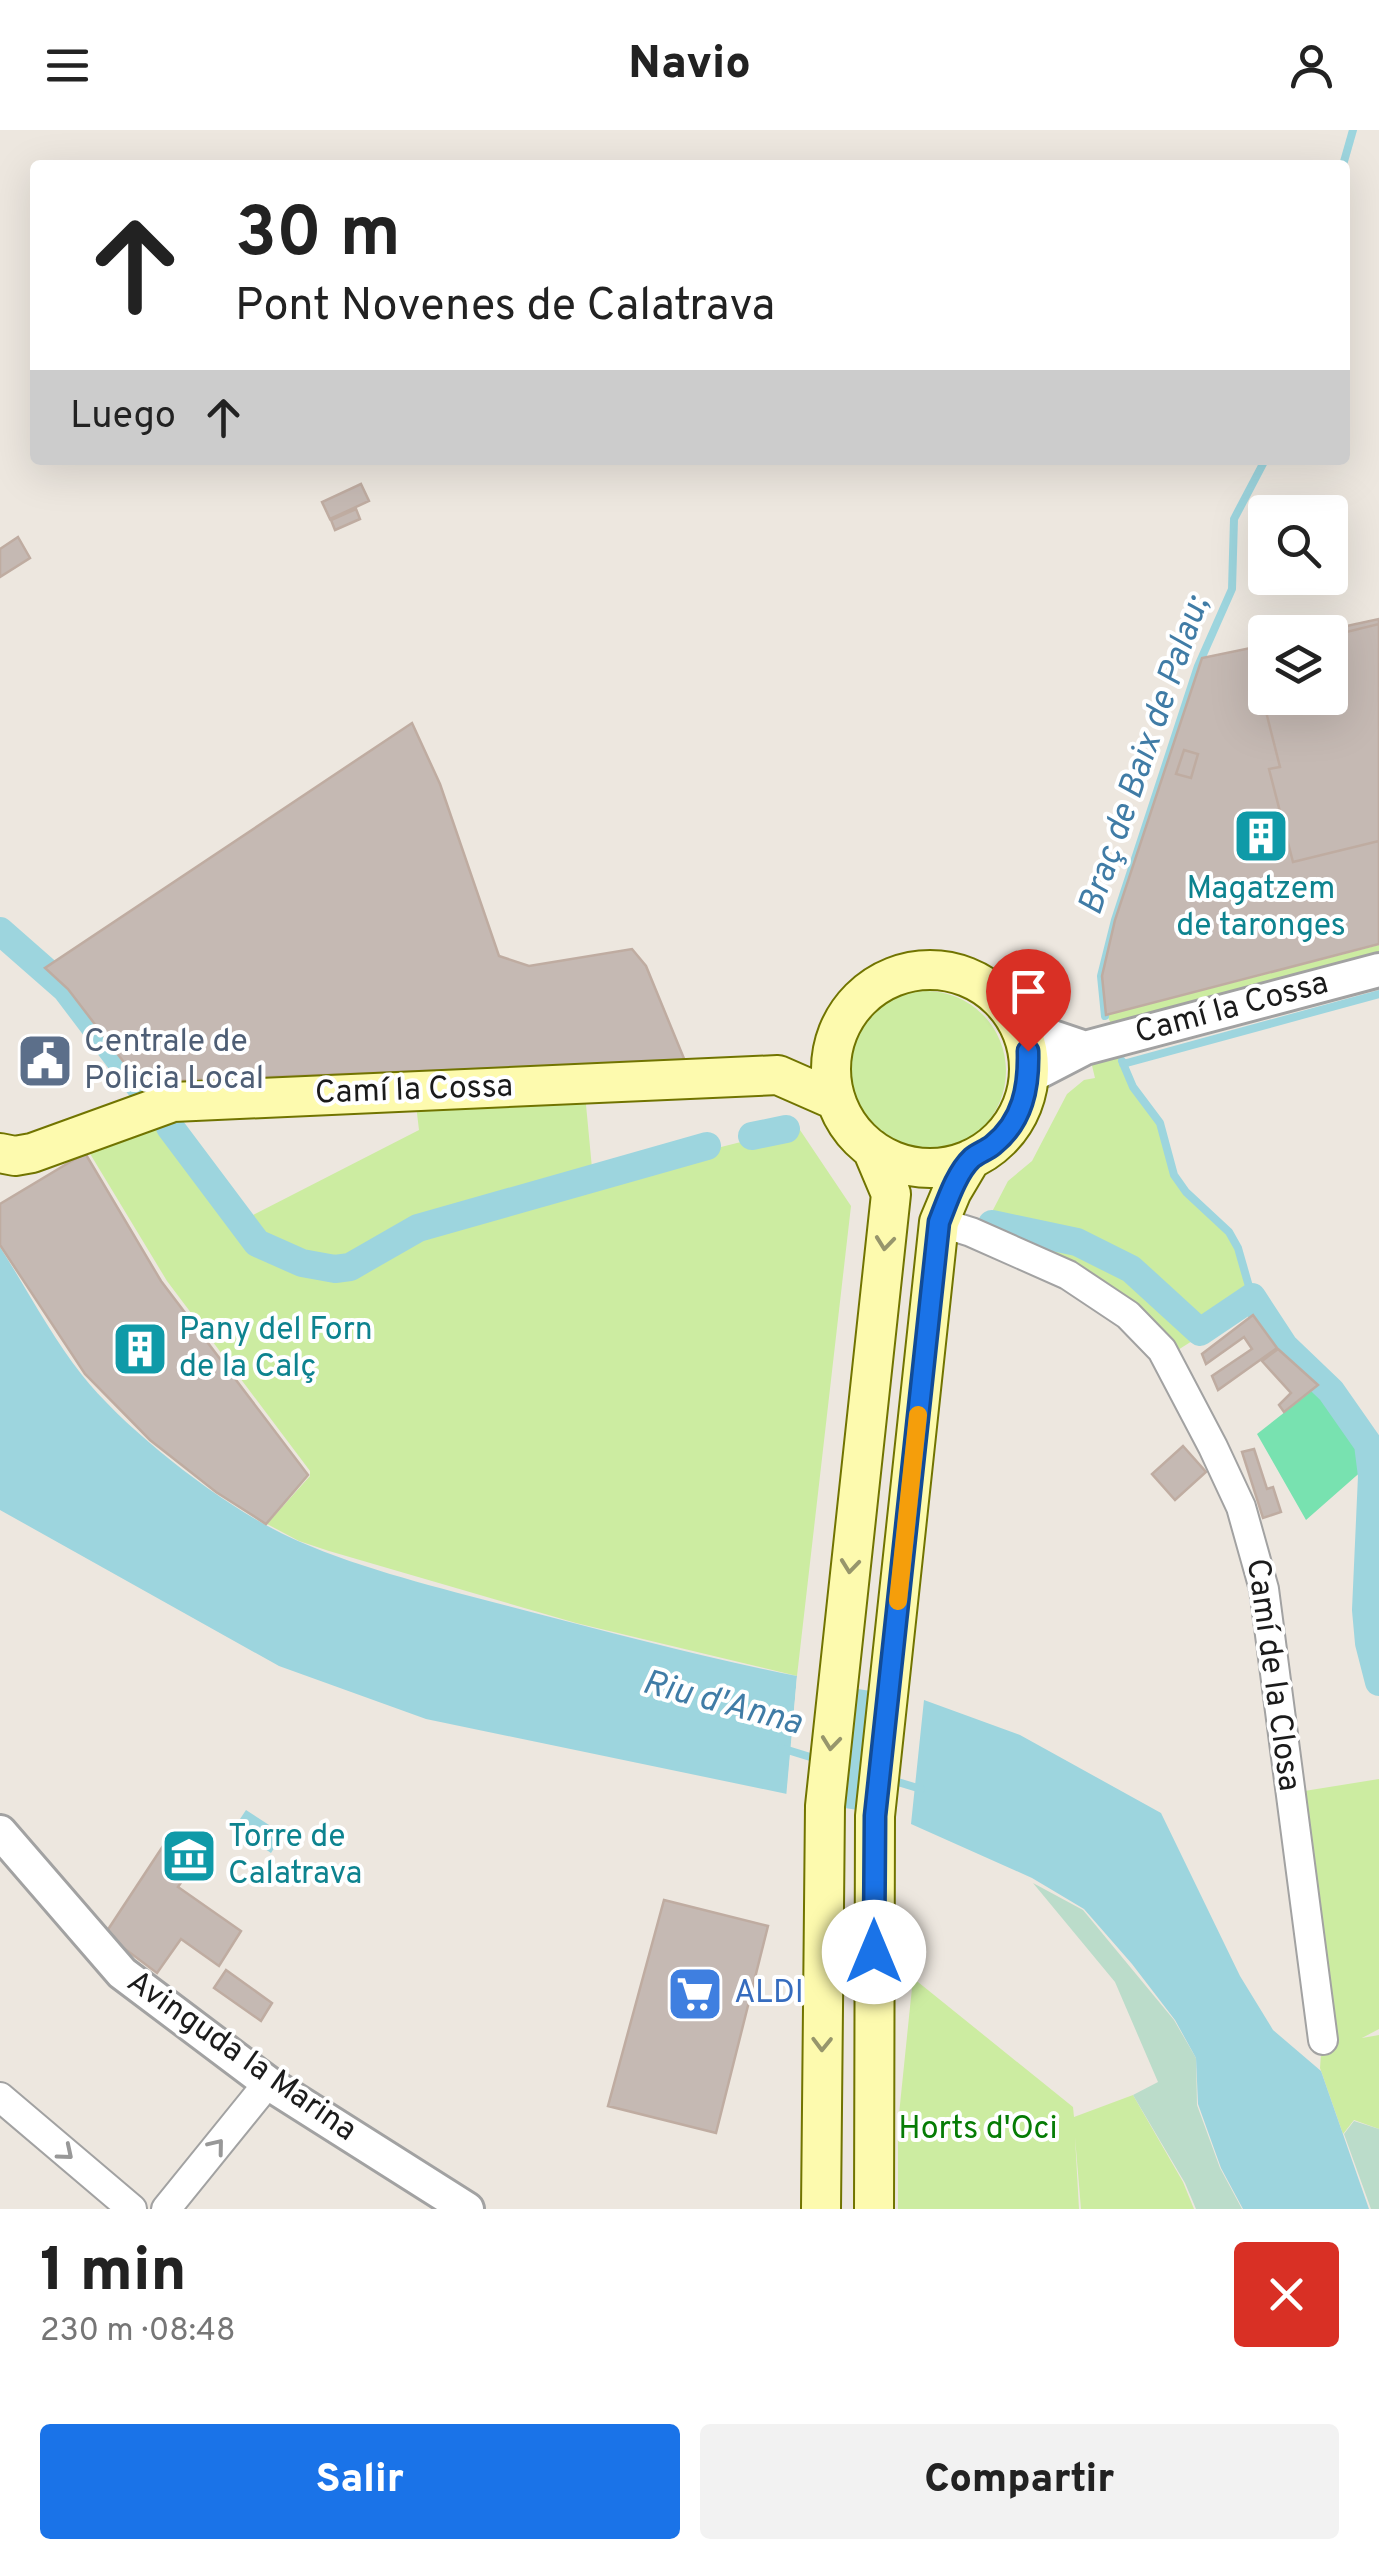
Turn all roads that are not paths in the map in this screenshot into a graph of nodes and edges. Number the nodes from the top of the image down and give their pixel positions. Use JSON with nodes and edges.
{"nodes":[{"id":1,"x":1379,"y":970,"type":"edge"},
{"id":2,"x":1020,"y":1026,"type":"junction"},
{"id":3,"x":833,"y":1045,"type":"junction"},
{"id":4,"x":1084,"y":1048,"type":"junction"},
{"id":5,"x":778,"y":1075,"type":"junction"},
{"id":6,"x":1029,"y":1077,"type":"junction"},
{"id":7,"x":835,"y":1100,"type":"junction"},
{"id":8,"x":872,"y":1150,"type":"junction"},
{"id":9,"x":16,"y":1153,"type":"edge"},
{"id":10,"x":971,"y":1159,"type":"junction"},
{"id":11,"x":0,"y":1180,"type":"edge"},
{"id":12,"x":939,"y":1222,"type":"junction"},
{"id":13,"x":0,"y":1832,"type":"edge"},
{"id":14,"x":1323,"y":2040,"type":"dead end"},
{"id":15,"x":268,"y":2083,"type":"junction"},
{"id":16,"x":0,"y":2097,"type":"edge"},
{"id":17,"x":132,"y":2209,"type":"edge"},
{"id":18,"x":166,"y":2209,"type":"edge"},
{"id":19,"x":467,"y":2209,"type":"edge"},
{"id":20,"x":821,"y":2209,"type":"edge"},
{"id":21,"x":874,"y":2209,"type":"edge"}],
"edges":[{"from":1,"to":4,"type":"street","name":"Camí la Cossa"},
{"from":2,"to":3,"type":"main road"},
{"from":2,"to":4,"type":"street"},
{"from":2,"to":6,"type":"main road"},
{"from":3,"to":5,"type":"main road","name":"Camí la Cossa"},
{"from":3,"to":7,"type":"main road"},
{"from":4,"to":6,"type":"street","name":"Camí la Cossa"},
{"from":5,"to":7,"type":"main road","name":"Camí la Cossa"},
{"from":5,"to":9,"type":"main road","name":"Camí la Cossa"},
{"from":6,"to":10,"type":"main road"},
{"from":7,"to":8,"type":"main road"},
{"from":8,"to":10,"type":"main road"},
{"from":8,"to":20,"type":"main road","one_way":true},
{"from":9,"to":11,"type":"street"},
{"from":10,"to":12,"type":"main road"},
{"from":12,"to":14,"type":"street","name":"Camí de la Closa"},
{"from":12,"to":21,"type":"main road"},
{"from":13,"to":15,"type":"street","name":"Avinguda la Marina"},
{"from":18,"to":15,"type":"street","one_way":true},
{"from":15,"to":19,"type":"street","name":"Avinguda la Marina"},
{"from":16,"to":17,"type":"street","one_way":true}]}
